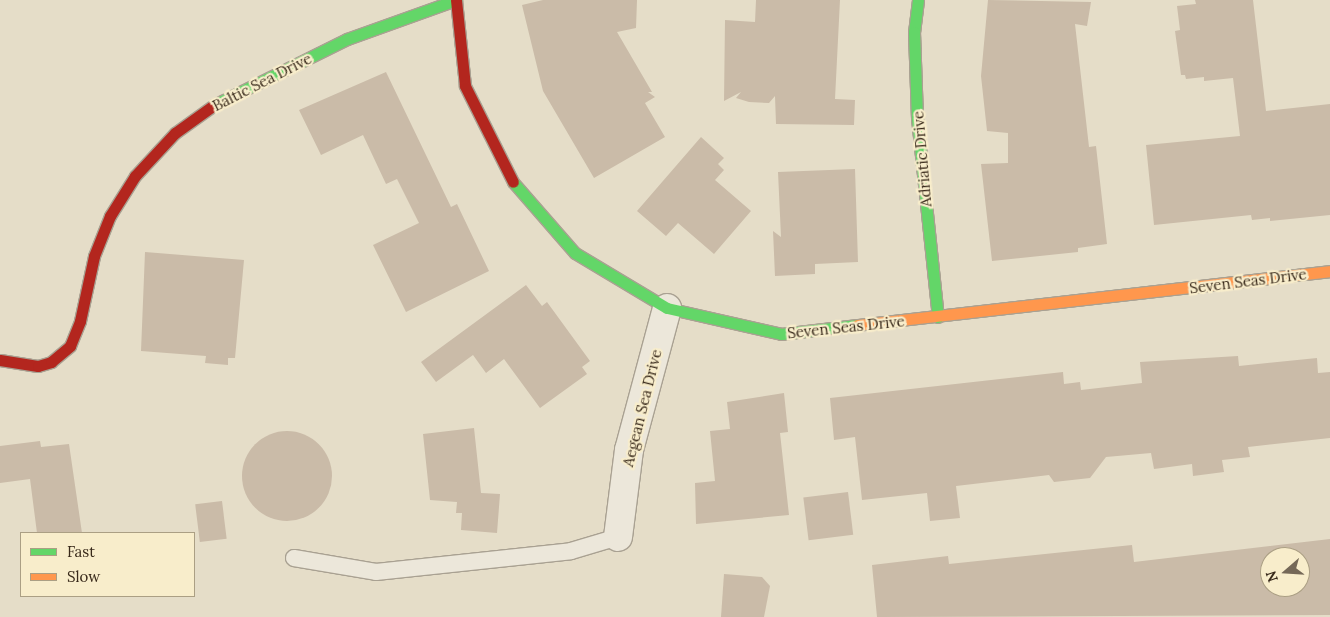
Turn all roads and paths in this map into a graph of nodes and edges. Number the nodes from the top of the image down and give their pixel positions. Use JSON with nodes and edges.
{"nodes":[{"id":1,"x":456,"y":0,"type":"edge"},
{"id":2,"x":918,"y":0,"type":"edge"},
{"id":3,"x":1330,"y":271,"type":"edge"},
{"id":4,"x":667,"y":308,"type":"junction"},
{"id":5,"x":938,"y":317,"type":"junction"},
{"id":6,"x":0,"y":360,"type":"edge"},
{"id":7,"x":618,"y":537,"type":"joint"},
{"id":8,"x":294,"y":558,"type":"dead end"}],
"edges":[{"from":1,"to":4,"type":"street","name":"Seven Seas Drive"},
{"from":1,"to":6,"type":"street","name":"Baltic Sea Drive"},
{"from":2,"to":5,"type":"street","name":"Adriatic Drive"},
{"from":3,"to":5,"type":"street","name":"Seven Seas Drive"},
{"from":4,"to":5,"type":"street","name":"Seven Seas Drive"},
{"from":4,"to":7,"type":"street","name":"Aegean Sea Drive"},
{"from":7,"to":8,"type":"lane"}]}
